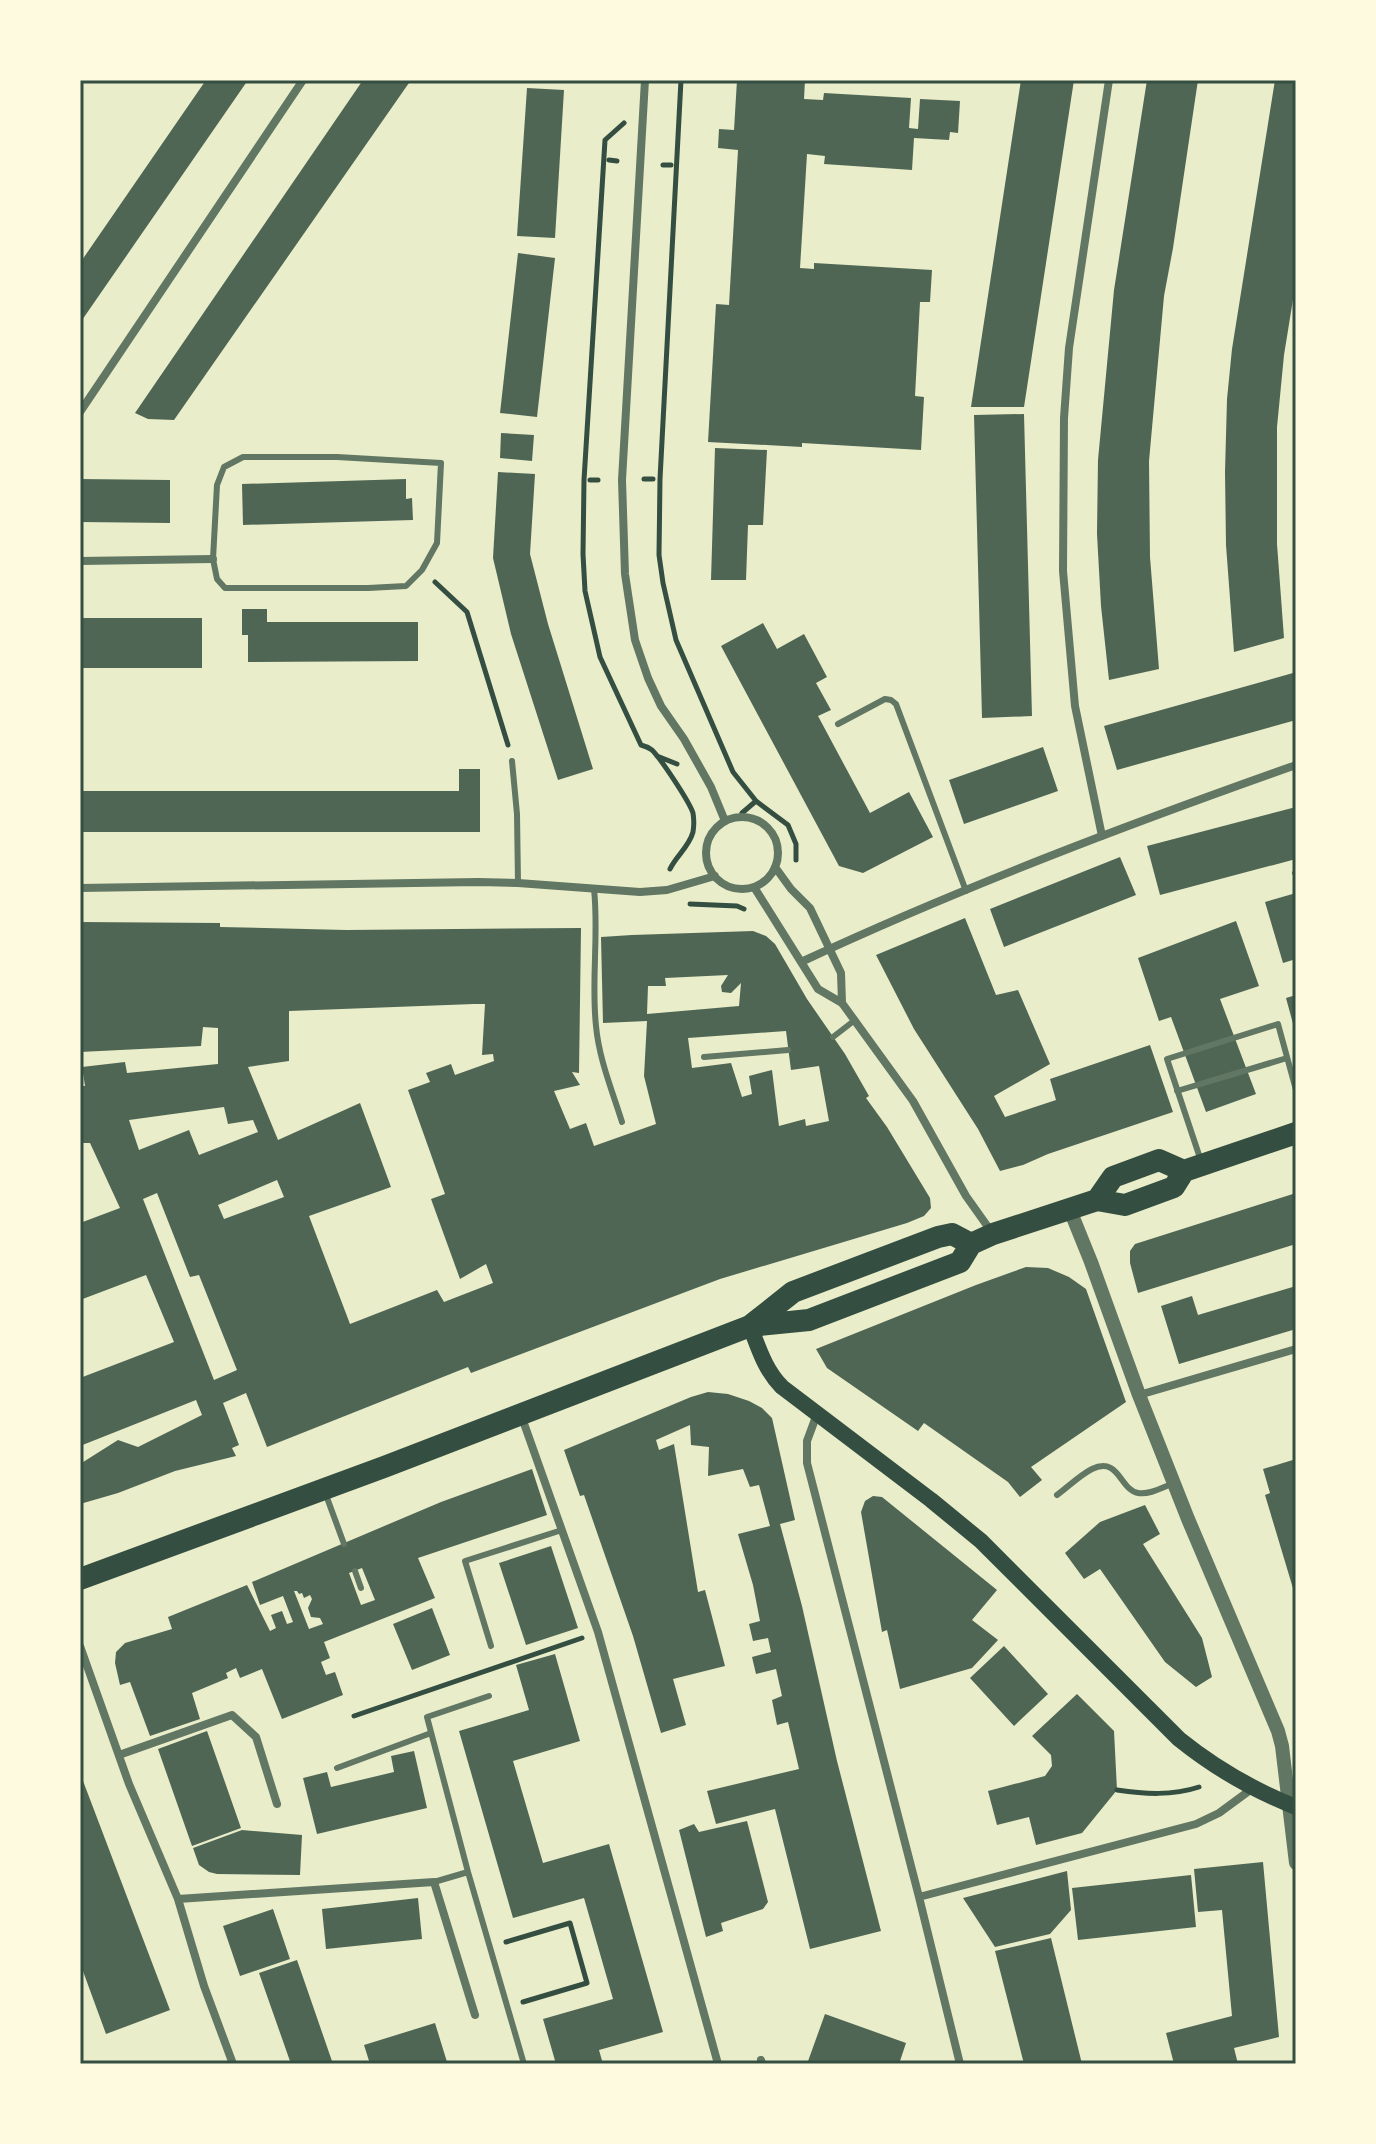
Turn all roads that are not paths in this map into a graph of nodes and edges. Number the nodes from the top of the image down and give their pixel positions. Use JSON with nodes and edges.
{"nodes":[{"id":1,"x":303,"y":80,"type":"edge"},
{"id":2,"x":645,"y":80,"type":"edge"},
{"id":3,"x":1109,"y":80,"type":"edge"},
{"id":4,"x":80,"y":412,"type":"edge"},
{"id":5,"x":213,"y":559,"type":"junction"},
{"id":6,"x":80,"y":561,"type":"edge"},
{"id":7,"x":838,"y":724,"type":"dead end"},
{"id":8,"x":512,"y":761,"type":"road end"},
{"id":9,"x":1296,"y":765,"type":"edge"},
{"id":10,"x":725,"y":821,"type":"junction"},
{"id":11,"x":1102,"y":836,"type":"junction"},
{"id":12,"x":775,"y":867,"type":"junction"},
{"id":13,"x":715,"y":876,"type":"junction"},
{"id":14,"x":518,"y":883,"type":"junction"},
{"id":15,"x":754,"y":887,"type":"junction"},
{"id":16,"x":80,"y":888,"type":"edge"},
{"id":17,"x":594,"y":889,"type":"junction"},
{"id":18,"x":966,"y":891,"type":"junction"},
{"id":19,"x":830,"y":949,"type":"junction"},
{"id":20,"x":801,"y":962,"type":"junction"},
{"id":21,"x":842,"y":1003,"type":"junction"},
{"id":22,"x":855,"y":1020,"type":"junction"},
{"id":23,"x":833,"y":1037,"type":"dead end"},
{"id":24,"x":788,"y":1050,"type":"dead end"},
{"id":25,"x":704,"y":1057,"type":"dead end"},
{"id":26,"x":1287,"y":1058,"type":"junction"},
{"id":27,"x":1296,"y":1090,"type":"edge"},
{"id":28,"x":1177,"y":1091,"type":"junction"},
{"id":29,"x":622,"y":1122,"type":"dead end"},
{"id":30,"x":1296,"y":1133,"type":"edge"},
{"id":31,"x":1193,"y":1167,"type":"junction"},
{"id":32,"x":1070,"y":1210,"type":"junction"},
{"id":33,"x":993,"y":1234,"type":"junction"},
{"id":34,"x":971,"y":1244,"type":"junction"},
{"id":35,"x":750,"y":1326,"type":"junction"},
{"id":36,"x":1296,"y":1349,"type":"edge"},
{"id":37,"x":1139,"y":1395,"type":"junction"},
{"id":38,"x":817,"y":1413,"type":"junction"},
{"id":39,"x":521,"y":1414,"type":"junction"},
{"id":40,"x":1174,"y":1483,"type":"junction"},
{"id":41,"x":323,"y":1488,"type":"junction"},
{"id":42,"x":1057,"y":1495,"type":"dead end"},
{"id":43,"x":562,"y":1530,"type":"junction"},
{"id":44,"x":344,"y":1544,"type":"dead end"},
{"id":45,"x":355,"y":1571,"type":"dead end"},
{"id":46,"x":80,"y":1579,"type":"edge"},
{"id":47,"x":361,"y":1588,"type":"dead end"},
{"id":48,"x":80,"y":1646,"type":"edge"},
{"id":49,"x":491,"y":1646,"type":"dead end"},
{"id":50,"x":489,"y":1696,"type":"dead end"},
{"id":51,"x":431,"y":1733,"type":"junction"},
{"id":52,"x":119,"y":1755,"type":"junction"},
{"id":53,"x":337,"y":1768,"type":"dead end"},
{"id":54,"x":1254,"y":1788,"type":"junction"},
{"id":55,"x":277,"y":1804,"type":"dead end"},
{"id":56,"x":1292,"y":1805,"type":"edge"},
{"id":57,"x":1296,"y":1863,"type":"edge"},
{"id":58,"x":468,"y":1872,"type":"junction"},
{"id":59,"x":434,"y":1882,"type":"junction"},
{"id":60,"x":919,"y":1897,"type":"junction"},
{"id":61,"x":178,"y":1899,"type":"junction"},
{"id":62,"x":475,"y":2015,"type":"dead end"},
{"id":63,"x":233,"y":2064,"type":"edge"},
{"id":64,"x":524,"y":2064,"type":"edge"},
{"id":65,"x":718,"y":2064,"type":"edge"},
{"id":66,"x":960,"y":2064,"type":"edge"}],
"edges":[{"from":1,"to":4,"type":"street"},
{"from":2,"to":10,"type":"street"},
{"from":3,"to":11,"type":"street"},
{"from":5,"to":5,"type":"lane"},
{"from":5,"to":6,"type":"street"},
{"from":7,"to":18,"type":"lane"},
{"from":8,"to":14,"type":"lane"},
{"from":9,"to":11,"type":"street"},
{"from":10,"to":12,"type":"street"},
{"from":10,"to":13,"type":"street"},
{"from":11,"to":18,"type":"street"},
{"from":12,"to":15,"type":"street"},
{"from":12,"to":19,"type":"street"},
{"from":13,"to":15,"type":"street"},
{"from":13,"to":17,"type":"street"},
{"from":14,"to":16,"type":"street"},
{"from":14,"to":17,"type":"street"},
{"from":15,"to":20,"type":"street"},
{"from":17,"to":29,"type":"lane"},
{"from":18,"to":19,"type":"street"},
{"from":19,"to":20,"type":"street"},
{"from":19,"to":21,"type":"street"},
{"from":20,"to":21,"type":"street"},
{"from":21,"to":22,"type":"street"},
{"from":22,"to":23,"type":"lane"},
{"from":22,"to":33,"type":"street"},
{"from":24,"to":25,"type":"lane"},
{"from":26,"to":27,"type":"lane"},
{"from":26,"to":28,"type":"lane"},
{"from":26,"to":28,"type":"lane"},
{"from":28,"to":31,"type":"lane"},
{"from":30,"to":31,"type":"highway"},
{"from":31,"to":32,"type":"highway"},
{"from":32,"to":33,"type":"highway"},
{"from":32,"to":37,"type":"street"},
{"from":33,"to":34,"type":"highway"},
{"from":34,"to":35,"type":"highway"},
{"from":34,"to":35,"type":"highway"},
{"from":35,"to":38,"type":"main road"},
{"from":35,"to":39,"type":"highway"},
{"from":36,"to":37,"type":"street"},
{"from":37,"to":40,"type":"street"},
{"from":38,"to":54,"type":"main road"},
{"from":38,"to":60,"type":"street"},
{"from":39,"to":41,"type":"highway"},
{"from":39,"to":43,"type":"street"},
{"from":40,"to":42,"type":"lane"},
{"from":40,"to":56,"type":"street"},
{"from":41,"to":44,"type":"lane"},
{"from":41,"to":46,"type":"highway"},
{"from":43,"to":49,"type":"lane"},
{"from":43,"to":65,"type":"street"},
{"from":45,"to":47,"type":"lane"},
{"from":48,"to":52,"type":"street"},
{"from":50,"to":51,"type":"lane"},
{"from":51,"to":53,"type":"lane"},
{"from":51,"to":58,"type":"lane"},
{"from":52,"to":55,"type":"street"},
{"from":52,"to":61,"type":"street"},
{"from":54,"to":56,"type":"main road"},
{"from":54,"to":60,"type":"street"},
{"from":56,"to":57,"type":"street"},
{"from":58,"to":59,"type":"lane"},
{"from":58,"to":64,"type":"lane"},
{"from":59,"to":61,"type":"street"},
{"from":59,"to":62,"type":"street"},
{"from":60,"to":66,"type":"street"},
{"from":61,"to":63,"type":"street"}]}
